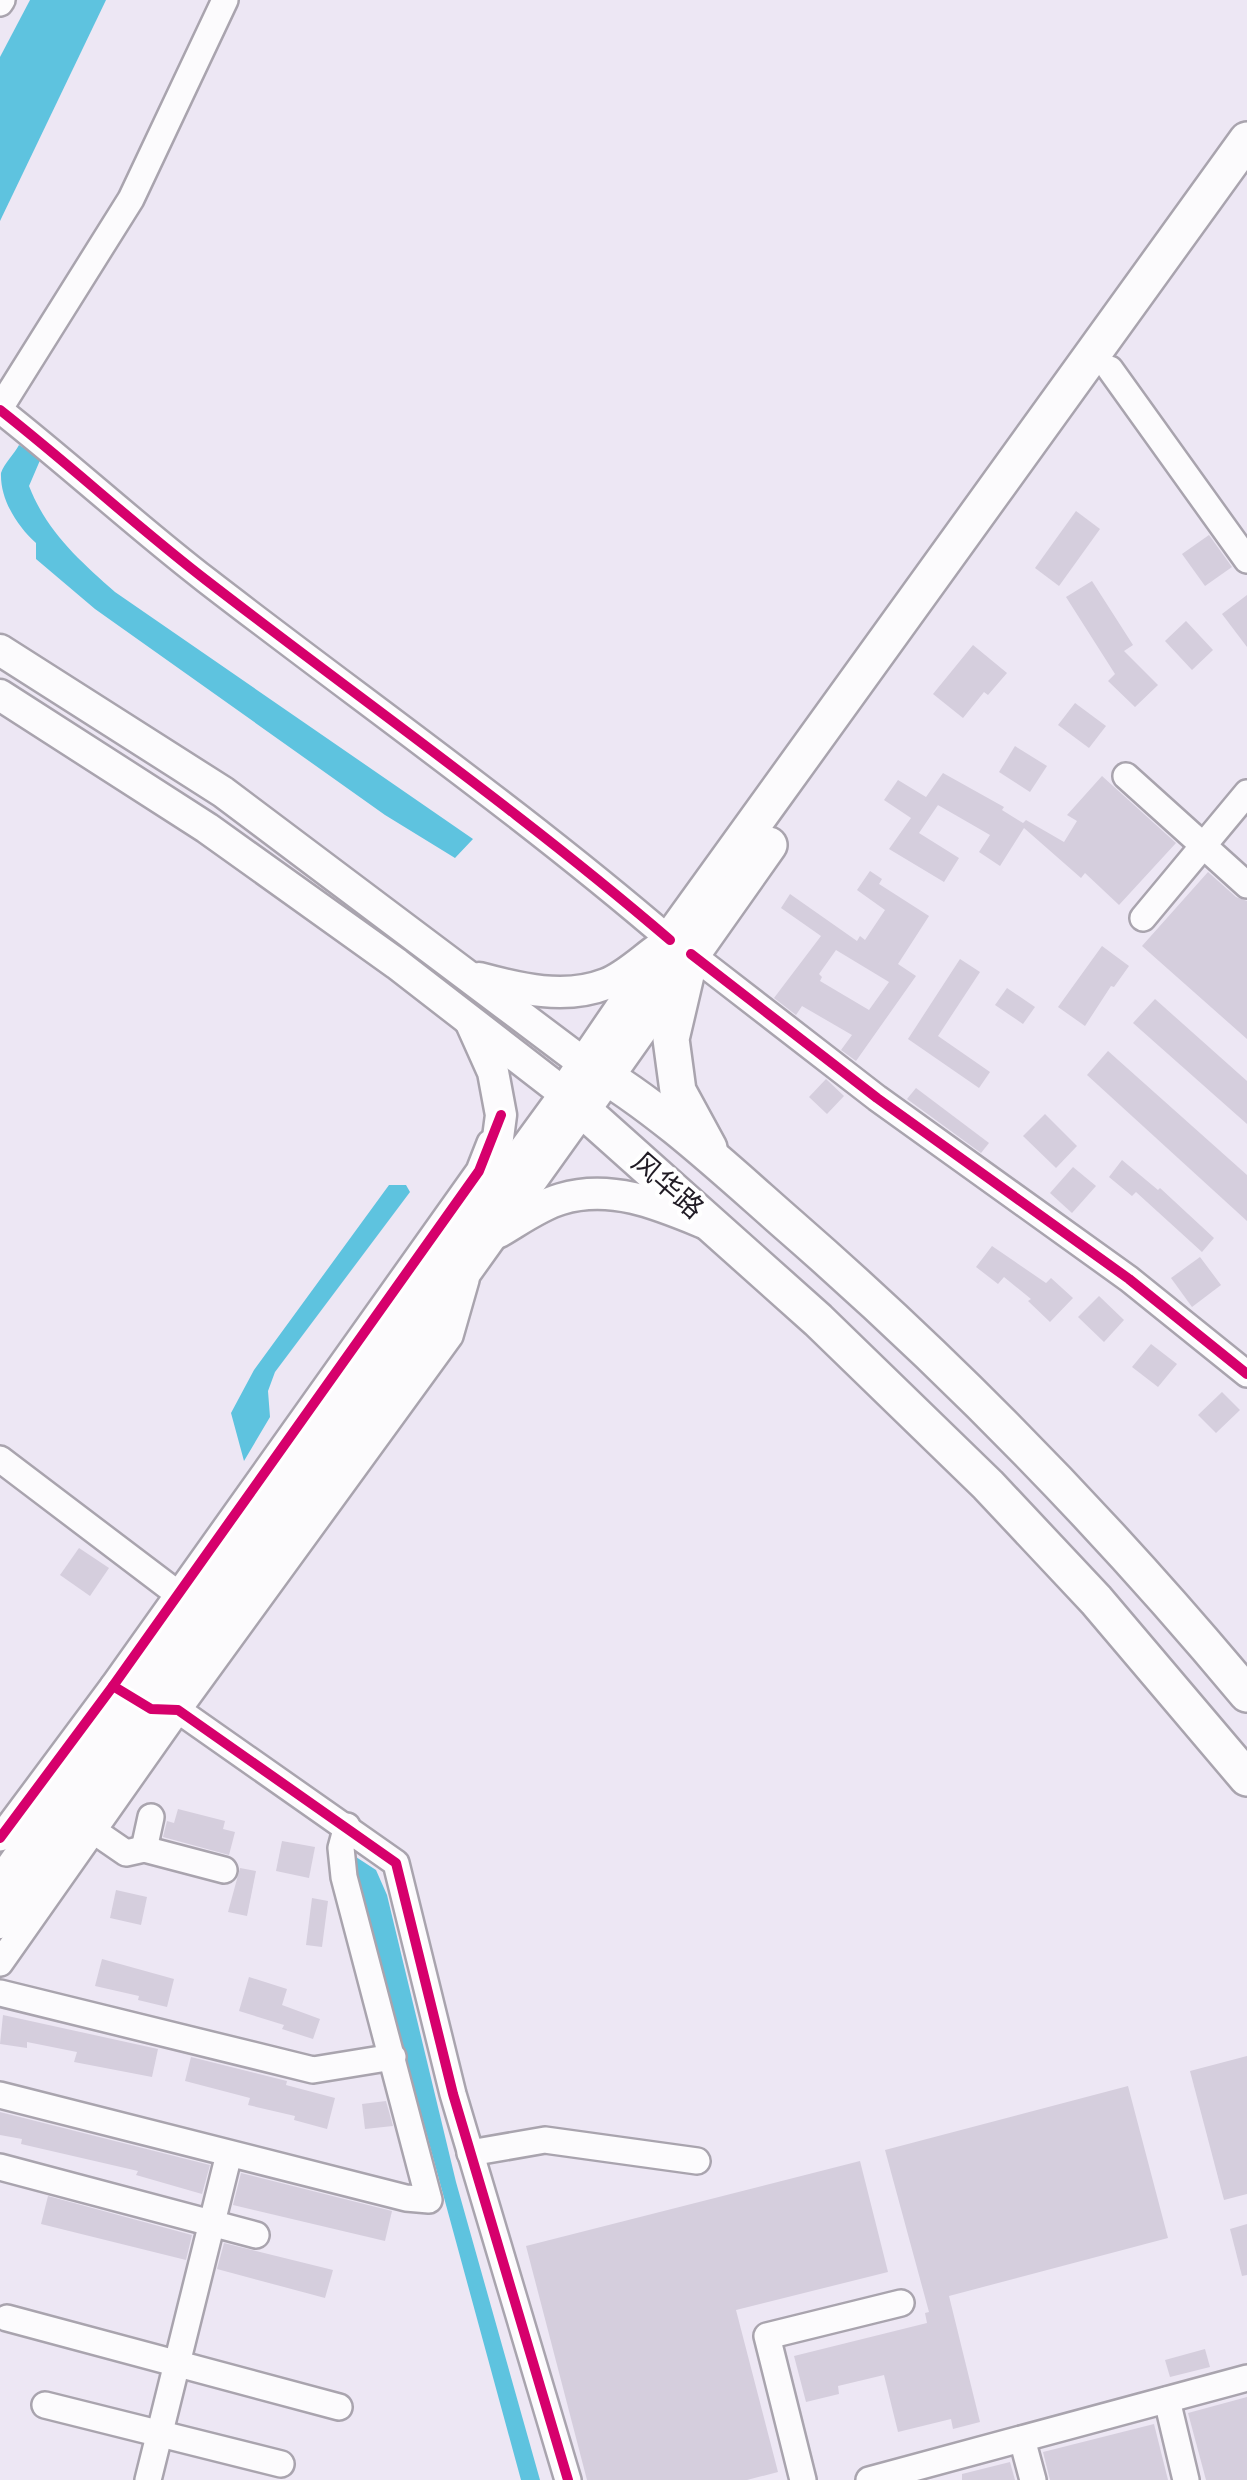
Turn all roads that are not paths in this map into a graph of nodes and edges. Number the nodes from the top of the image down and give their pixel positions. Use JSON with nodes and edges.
{"nodes":[{"id":1,"x":225,"y":0,"type":"edge"},
{"id":2,"x":1244,"y":159,"type":"edge"},
{"id":3,"x":1110,"y":369,"type":"junction"},
{"id":4,"x":0,"y":409,"type":"edge"},
{"id":5,"x":1247,"y":560,"type":"edge"},
{"id":6,"x":0,"y":650,"type":"edge"},
{"id":7,"x":0,"y":695,"type":"edge"},
{"id":8,"x":1126,"y":776,"type":"dead end"},
{"id":9,"x":1247,"y":793,"type":"edge"},
{"id":10,"x":1203,"y":845,"type":"junction"},
{"id":11,"x":1247,"y":885,"type":"edge"},
{"id":12,"x":1142,"y":918,"type":"dead end"},
{"id":13,"x":681,"y":947,"type":"junction"},
{"id":14,"x":466,"y":975,"type":"junction"},
{"id":15,"x":470,"y":1021,"type":"junction"},
{"id":16,"x":597,"y":1071,"type":"junction"},
{"id":17,"x":573,"y":1102,"type":"junction"},
{"id":18,"x":501,"y":1115,"type":"junction"},
{"id":19,"x":716,"y":1162,"type":"junction"},
{"id":20,"x":490,"y":1196,"type":"junction"},
{"id":21,"x":717,"y":1228,"type":"junction"},
{"id":22,"x":492,"y":1236,"type":"junction"},
{"id":23,"x":1247,"y":1374,"type":"edge"},
{"id":24,"x":0,"y":1459,"type":"edge"},
{"id":25,"x":178,"y":1594,"type":"junction"},
{"id":26,"x":1247,"y":1694,"type":"edge"},
{"id":27,"x":144,"y":1700,"type":"junction"},
{"id":28,"x":1247,"y":1778,"type":"edge"},
{"id":29,"x":151,"y":1817,"type":"dead end"},
{"id":30,"x":346,"y":1826,"type":"junction"},
{"id":31,"x":94,"y":1830,"type":"junction"},
{"id":32,"x":0,"y":1838,"type":"edge"},
{"id":33,"x":144,"y":1849,"type":"junction"},
{"id":34,"x":224,"y":1870,"type":"dead end"},
{"id":35,"x":0,"y":1883,"type":"edge"},
{"id":36,"x":0,"y":1923,"type":"edge"},
{"id":37,"x":0,"y":1963,"type":"edge"},
{"id":38,"x":0,"y":1993,"type":"edge"},
{"id":39,"x":393,"y":2057,"type":"junction"},
{"id":40,"x":0,"y":2095,"type":"edge"},
{"id":41,"x":470,"y":2153,"type":"junction"},
{"id":42,"x":229,"y":2154,"type":"junction"},
{"id":43,"x":697,"y":2161,"type":"dead end"},
{"id":44,"x":0,"y":2167,"type":"edge"},
{"id":45,"x":212,"y":2223,"type":"junction"},
{"id":46,"x":256,"y":2235,"type":"dead end"},
{"id":47,"x":901,"y":2303,"type":"dead end"},
{"id":48,"x":7,"y":2318,"type":"dead end"},
{"id":49,"x":177,"y":2364,"type":"junction"},
{"id":50,"x":1247,"y":2378,"type":"edge"},
{"id":51,"x":1167,"y":2400,"type":"junction"},
{"id":52,"x":45,"y":2405,"type":"dead end"},
{"id":53,"x":340,"y":2407,"type":"dead end"},
{"id":54,"x":160,"y":2434,"type":"junction"},
{"id":55,"x":1022,"y":2438,"type":"junction"},
{"id":56,"x":281,"y":2464,"type":"dead end"},
{"id":57,"x":148,"y":2480,"type":"edge"},
{"id":58,"x":568,"y":2480,"type":"edge"},
{"id":59,"x":803,"y":2480,"type":"edge"},
{"id":60,"x":869,"y":2480,"type":"edge"},
{"id":61,"x":1033,"y":2480,"type":"edge"},
{"id":62,"x":1186,"y":2480,"type":"edge"}],
"edges":[{"from":1,"to":4,"type":"street"},
{"from":2,"to":3,"type":"highway"},
{"from":2,"to":13,"type":"highway"},
{"from":3,"to":5,"type":"street"},
{"from":3,"to":13,"type":"highway"},
{"from":4,"to":13,"type":"street"},
{"from":6,"to":14,"type":"main road","name":"风华路"},
{"from":7,"to":15,"type":"main road","name":"风华路"},
{"from":8,"to":10,"type":"street"},
{"from":9,"to":10,"type":"street"},
{"from":10,"to":11,"type":"street"},
{"from":10,"to":12,"type":"street"},
{"from":13,"to":14,"type":"main road"},
{"from":13,"to":16,"type":"highway"},
{"from":13,"to":19,"type":"highway"},
{"from":13,"to":23,"type":"street"},
{"from":14,"to":16,"type":"main road","name":"风华路"},
{"from":15,"to":17,"type":"main road","name":"风华路"},
{"from":15,"to":18,"type":"main road"},
{"from":16,"to":17,"type":"highway"},
{"from":16,"to":19,"type":"highway","name":"风华路"},
{"from":17,"to":20,"type":"main road"},
{"from":17,"to":21,"type":"highway","name":"风华路"},
{"from":17,"to":22,"type":"main road"},
{"from":18,"to":20,"type":"main road"},
{"from":18,"to":25,"type":"street"},
{"from":19,"to":26,"type":"highway","name":"风华路"},
{"from":20,"to":27,"type":"main road"},
{"from":21,"to":22,"type":"main road"},
{"from":21,"to":28,"type":"highway","name":"风华路"},
{"from":22,"to":27,"type":"main road"},
{"from":24,"to":25,"type":"street"},
{"from":25,"to":27,"type":"street"},
{"from":27,"to":30,"type":"street"},
{"from":27,"to":31,"type":"street"},
{"from":27,"to":32,"type":"street"},
{"from":27,"to":35,"type":"main road"},
{"from":27,"to":36,"type":"main road"},
{"from":29,"to":33,"type":"street"},
{"from":30,"to":39,"type":"street"},
{"from":30,"to":41,"type":"street"},
{"from":31,"to":33,"type":"street"},
{"from":31,"to":37,"type":"street"},
{"from":33,"to":34,"type":"street"},
{"from":38,"to":39,"type":"street"},
{"from":39,"to":42,"type":"street"},
{"from":40,"to":42,"type":"street"},
{"from":41,"to":43,"type":"street"},
{"from":41,"to":58,"type":"street"},
{"from":42,"to":45,"type":"street"},
{"from":44,"to":45,"type":"street"},
{"from":45,"to":46,"type":"street"},
{"from":45,"to":49,"type":"street"},
{"from":47,"to":59,"type":"street"},
{"from":48,"to":49,"type":"street"},
{"from":49,"to":53,"type":"street"},
{"from":49,"to":54,"type":"street"},
{"from":50,"to":51,"type":"street"},
{"from":51,"to":55,"type":"street"},
{"from":51,"to":62,"type":"street"},
{"from":52,"to":54,"type":"street"},
{"from":54,"to":56,"type":"street"},
{"from":54,"to":57,"type":"street"},
{"from":55,"to":60,"type":"street"},
{"from":55,"to":61,"type":"street"}]}
